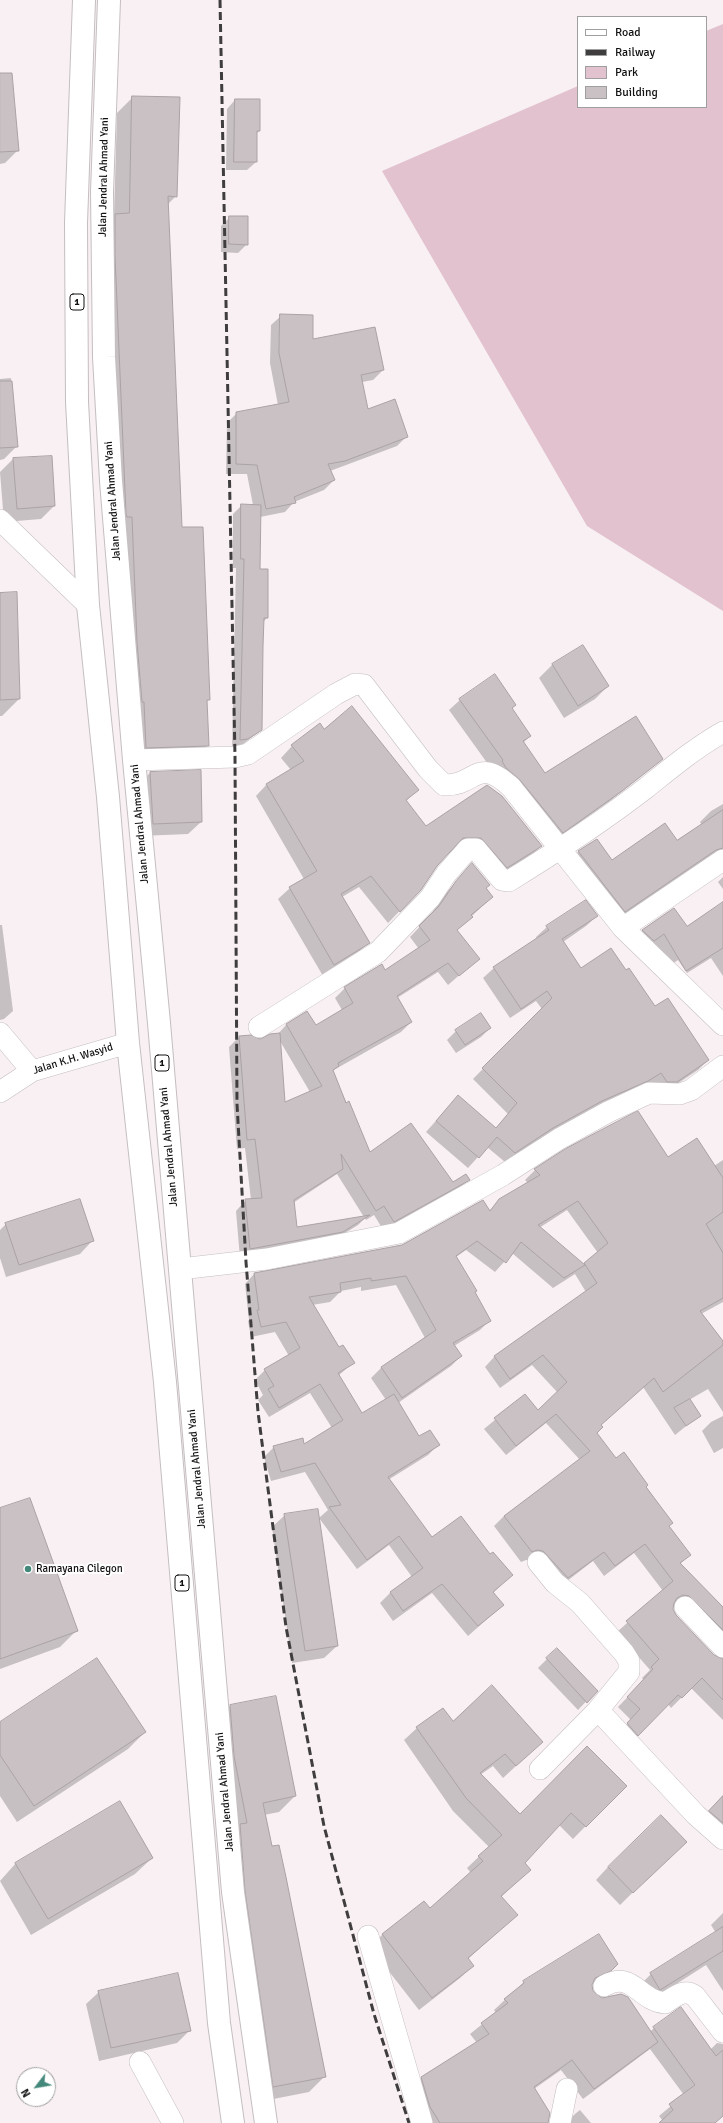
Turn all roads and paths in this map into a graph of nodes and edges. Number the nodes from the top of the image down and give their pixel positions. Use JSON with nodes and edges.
{"nodes":[{"id":1,"x":84,"y":0,"type":"edge"},
{"id":2,"x":109,"y":0,"type":"edge"},
{"id":3,"x":0,"y":520,"type":"edge"},
{"id":4,"x":88,"y":605,"type":"junction"},
{"id":5,"x":723,"y":732,"type":"edge"},
{"id":6,"x":134,"y":760,"type":"junction"},
{"id":7,"x":560,"y":850,"type":"junction"},
{"id":8,"x":723,"y":860,"type":"edge"},
{"id":9,"x":623,"y":928,"type":"junction"},
{"id":10,"x":723,"y":1025,"type":"edge"},
{"id":11,"x":259,"y":1027,"type":"dead end"},
{"id":12,"x":0,"y":1033,"type":"edge"},
{"id":13,"x":128,"y":1043,"type":"junction"},
{"id":14,"x":723,"y":1066,"type":"edge"},
{"id":15,"x":32,"y":1071,"type":"junction"},
{"id":16,"x":0,"y":1092,"type":"edge"},
{"id":17,"x":180,"y":1269,"type":"junction"},
{"id":18,"x":538,"y":1562,"type":"dead end"},
{"id":19,"x":685,"y":1606,"type":"dead end"},
{"id":20,"x":723,"y":1647,"type":"edge"},
{"id":21,"x":598,"y":1710,"type":"junction"},
{"id":22,"x":540,"y":1769,"type":"dead end"},
{"id":23,"x":723,"y":1840,"type":"edge"},
{"id":24,"x":368,"y":1936,"type":"dead end"},
{"id":25,"x":604,"y":1986,"type":"dead end"},
{"id":26,"x":723,"y":2032,"type":"edge"},
{"id":27,"x":140,"y":2062,"type":"dead end"},
{"id":28,"x":568,"y":2089,"type":"dead end"},
{"id":29,"x":173,"y":2123,"type":"edge"},
{"id":30,"x":233,"y":2123,"type":"edge"},
{"id":31,"x":266,"y":2123,"type":"edge"},
{"id":32,"x":422,"y":2123,"type":"edge"},
{"id":33,"x":560,"y":2123,"type":"edge"}],
"edges":[{"from":1,"to":4,"type":"highway","number":"1"},
{"from":2,"to":6,"type":"highway","name":"Jalan Jendral Ahmad Yani","number":"1"},
{"from":3,"to":4,"type":"street"},
{"from":4,"to":13,"type":"highway","number":"1"},
{"from":5,"to":7,"type":"street"},
{"from":6,"to":7,"type":"street"},
{"from":6,"to":17,"type":"highway","name":"Jalan Jendral Ahmad Yani","number":"1"},
{"from":7,"to":9,"type":"street"},
{"from":7,"to":11,"type":"street"},
{"from":8,"to":9,"type":"street"},
{"from":9,"to":10,"type":"street"},
{"from":12,"to":15,"type":"street"},
{"from":13,"to":15,"type":"street","name":"Jalan K.H. Wasyid"},
{"from":13,"to":30,"type":"highway","number":"1"},
{"from":14,"to":17,"type":"street"},
{"from":15,"to":16,"type":"street","name":"Jalan K.H. Wasyid"},
{"from":17,"to":31,"type":"highway","name":"Jalan Jendral Ahmad Yani","number":"1"},
{"from":18,"to":21,"type":"street"},
{"from":19,"to":20,"type":"street"},
{"from":21,"to":22,"type":"street"},
{"from":21,"to":23,"type":"street"},
{"from":24,"to":32,"type":"street"},
{"from":25,"to":26,"type":"street"},
{"from":27,"to":29,"type":"street"},
{"from":28,"to":33,"type":"street"}]}
